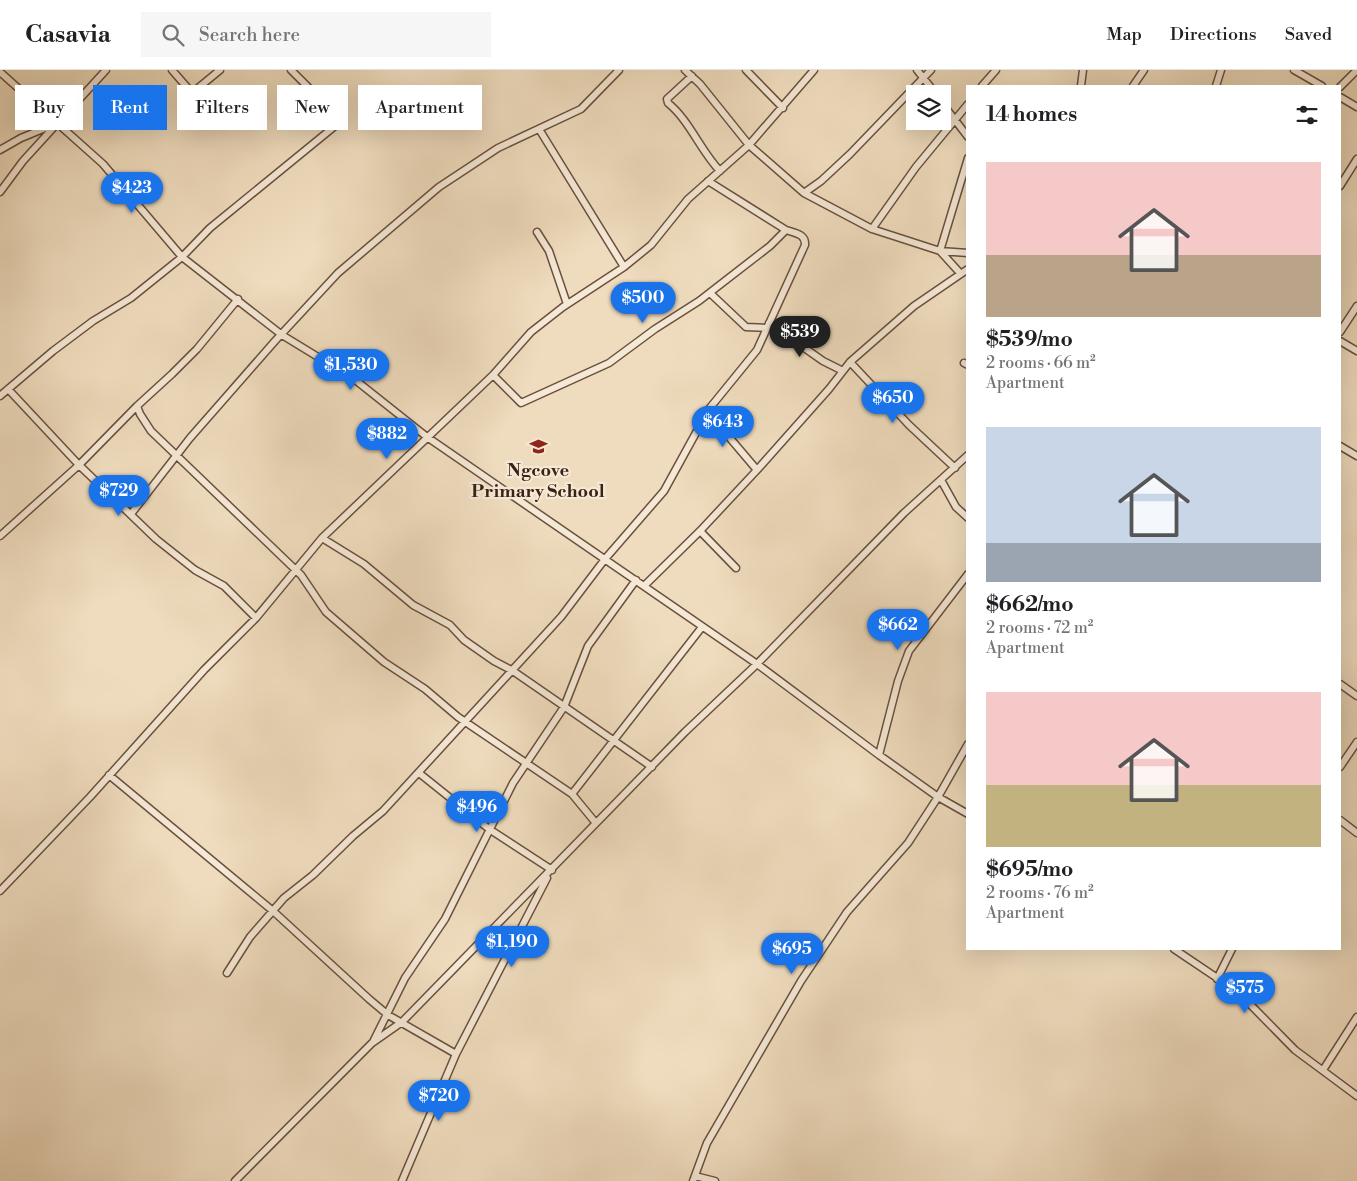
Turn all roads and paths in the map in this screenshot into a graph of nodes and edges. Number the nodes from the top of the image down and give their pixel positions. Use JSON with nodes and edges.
{"nodes":[{"id":1,"x":106,"y":70,"type":"edge"},
{"id":2,"x":172,"y":70,"type":"edge"},
{"id":3,"x":220,"y":70,"type":"edge"},
{"id":4,"x":291,"y":70,"type":"edge"},
{"id":5,"x":619,"y":70,"type":"edge"},
{"id":6,"x":685,"y":70,"type":"edge"},
{"id":7,"x":746,"y":70,"type":"edge"},
{"id":8,"x":814,"y":70,"type":"edge"},
{"id":9,"x":918,"y":70,"type":"edge"},
{"id":10,"x":930,"y":70,"type":"edge"},
{"id":11,"x":996,"y":70,"type":"edge"},
{"id":12,"x":1084,"y":70,"type":"edge"},
{"id":13,"x":1144,"y":70,"type":"edge"},
{"id":14,"x":1222,"y":70,"type":"edge"},
{"id":15,"x":1295,"y":70,"type":"edge"},
{"id":16,"x":1357,"y":70,"type":"edge"},
{"id":17,"x":0,"y":72,"type":"edge"},
{"id":18,"x":692,"y":76,"type":"junction"},
{"id":19,"x":924,"y":78,"type":"junction"},
{"id":20,"x":929,"y":85,"type":"edge"},
{"id":21,"x":984,"y":85,"type":"edge"},
{"id":22,"x":1081,"y":85,"type":"edge"},
{"id":23,"x":1134,"y":85,"type":"edge"},
{"id":24,"x":1216,"y":85,"type":"edge"},
{"id":25,"x":1320,"y":85,"type":"edge"},
{"id":26,"x":15,"y":86,"type":"edge"},
{"id":27,"x":1341,"y":86,"type":"edge"},
{"id":28,"x":83,"y":94,"type":"edge"},
{"id":29,"x":1341,"y":98,"type":"edge"},
{"id":30,"x":966,"y":106,"type":"edge"},
{"id":31,"x":1355,"y":106,"type":"edge"},
{"id":32,"x":783,"y":108,"type":"junction"},
{"id":33,"x":1357,"y":113,"type":"edge"},
{"id":34,"x":951,"y":114,"type":"edge"},
{"id":35,"x":955,"y":119,"type":"junction"},
{"id":36,"x":540,"y":129,"type":"junction"},
{"id":37,"x":40,"y":130,"type":"edge"},
{"id":38,"x":50,"y":130,"type":"edge"},
{"id":39,"x":64,"y":130,"type":"edge"},
{"id":40,"x":966,"y":134,"type":"edge"},
{"id":41,"x":749,"y":145,"type":"junction"},
{"id":42,"x":0,"y":150,"type":"edge"},
{"id":43,"x":1357,"y":159,"type":"edge"},
{"id":44,"x":966,"y":165,"type":"edge"},
{"id":45,"x":720,"y":171,"type":"junction"},
{"id":46,"x":708,"y":181,"type":"junction"},
{"id":47,"x":1341,"y":184,"type":"edge"},
{"id":48,"x":0,"y":192,"type":"edge"},
{"id":49,"x":804,"y":193,"type":"junction"},
{"id":50,"x":872,"y":229,"type":"junction"},
{"id":51,"x":786,"y":230,"type":"junction"},
{"id":52,"x":537,"y":232,"type":"dead end"},
{"id":53,"x":940,"y":251,"type":"junction"},
{"id":54,"x":966,"y":253,"type":"edge"},
{"id":55,"x":182,"y":257,"type":"junction"},
{"id":56,"x":624,"y":267,"type":"junction"},
{"id":57,"x":966,"y":270,"type":"edge"},
{"id":58,"x":960,"y":273,"type":"junction"},
{"id":59,"x":710,"y":292,"type":"junction"},
{"id":60,"x":238,"y":299,"type":"junction"},
{"id":61,"x":567,"y":304,"type":"junction"},
{"id":62,"x":1357,"y":306,"type":"edge"},
{"id":63,"x":768,"y":325,"type":"junction"},
{"id":64,"x":1341,"y":330,"type":"edge"},
{"id":65,"x":282,"y":336,"type":"junction"},
{"id":66,"x":1341,"y":342,"type":"edge"},
{"id":67,"x":1357,"y":351,"type":"edge"},
{"id":68,"x":850,"y":362,"type":"junction"},
{"id":69,"x":843,"y":371,"type":"junction"},
{"id":70,"x":493,"y":375,"type":"junction"},
{"id":71,"x":8,"y":389,"type":"junction"},
{"id":72,"x":0,"y":396,"type":"edge"},
{"id":73,"x":137,"y":406,"type":"junction"},
{"id":74,"x":707,"y":411,"type":"junction"},
{"id":75,"x":427,"y":437,"type":"junction"},
{"id":76,"x":1341,"y":447,"type":"edge"},
{"id":77,"x":176,"y":455,"type":"junction"},
{"id":78,"x":1357,"y":456,"type":"edge"},
{"id":79,"x":966,"y":457,"type":"edge"},
{"id":80,"x":79,"y":465,"type":"junction"},
{"id":81,"x":954,"y":468,"type":"junction"},
{"id":82,"x":757,"y":470,"type":"junction"},
{"id":83,"x":941,"y":480,"type":"junction"},
{"id":84,"x":131,"y":514,"type":"junction"},
{"id":85,"x":966,"y":516,"type":"edge"},
{"id":86,"x":700,"y":531,"type":"junction"},
{"id":87,"x":0,"y":536,"type":"edge"},
{"id":88,"x":322,"y":538,"type":"junction"},
{"id":89,"x":605,"y":559,"type":"junction"},
{"id":90,"x":736,"y":568,"type":"dead end"},
{"id":91,"x":295,"y":570,"type":"junction"},
{"id":92,"x":966,"y":577,"type":"edge"},
{"id":93,"x":636,"y":580,"type":"junction"},
{"id":94,"x":644,"y":586,"type":"junction"},
{"id":95,"x":256,"y":618,"type":"junction"},
{"id":96,"x":702,"y":627,"type":"junction"},
{"id":97,"x":757,"y":664,"type":"junction"},
{"id":98,"x":513,"y":672,"type":"junction"},
{"id":99,"x":1341,"y":685,"type":"edge"},
{"id":100,"x":1357,"y":696,"type":"edge"},
{"id":101,"x":564,"y":707,"type":"junction"},
{"id":102,"x":467,"y":722,"type":"junction"},
{"id":103,"x":616,"y":741,"type":"junction"},
{"id":104,"x":1356,"y":746,"type":"edge"},
{"id":105,"x":966,"y":748,"type":"edge"},
{"id":106,"x":879,"y":755,"type":"junction"},
{"id":107,"x":526,"y":763,"type":"junction"},
{"id":108,"x":652,"y":766,"type":"junction"},
{"id":109,"x":1341,"y":766,"type":"edge"},
{"id":110,"x":420,"y":773,"type":"junction"},
{"id":111,"x":109,"y":775,"type":"junction"},
{"id":112,"x":572,"y":794,"type":"junction"},
{"id":113,"x":938,"y":797,"type":"junction"},
{"id":114,"x":966,"y":813,"type":"edge"},
{"id":115,"x":1341,"y":821,"type":"edge"},
{"id":116,"x":595,"y":822,"type":"junction"},
{"id":117,"x":489,"y":829,"type":"junction"},
{"id":118,"x":1357,"y":832,"type":"edge"},
{"id":119,"x":551,"y":871,"type":"junction"},
{"id":120,"x":0,"y":891,"type":"edge"},
{"id":121,"x":273,"y":910,"type":"junction"},
{"id":122,"x":1175,"y":950,"type":"edge"},
{"id":123,"x":1232,"y":950,"type":"edge"},
{"id":124,"x":227,"y":973,"type":"dead end"},
{"id":125,"x":1217,"y":979,"type":"junction"},
{"id":126,"x":388,"y":1015,"type":"junction"},
{"id":127,"x":1357,"y":1017,"type":"edge"},
{"id":128,"x":402,"y":1022,"type":"junction"},
{"id":129,"x":372,"y":1043,"type":"junction"},
{"id":130,"x":456,"y":1054,"type":"junction"},
{"id":131,"x":1322,"y":1070,"type":"junction"},
{"id":132,"x":1357,"y":1096,"type":"edge"},
{"id":133,"x":694,"y":1179,"type":"edge"},
{"id":134,"x":235,"y":1181,"type":"edge"},
{"id":135,"x":402,"y":1181,"type":"edge"},
{"id":136,"x":716,"y":1181,"type":"edge"}],
"edges":[{"from":1,"to":28,"type":"street"},
{"from":2,"to":3,"type":"street"},
{"from":4,"to":55,"type":"street"},
{"from":5,"to":36,"type":"street"},
{"from":6,"to":18,"type":"street"},
{"from":7,"to":32,"type":"street"},
{"from":8,"to":32,"type":"street"},
{"from":9,"to":19,"type":"street"},
{"from":10,"to":19,"type":"street"},
{"from":11,"to":21,"type":"street"},
{"from":12,"to":22,"type":"street"},
{"from":13,"to":23,"type":"street"},
{"from":14,"to":24,"type":"street"},
{"from":15,"to":25,"type":"street"},
{"from":16,"to":27,"type":"street"},
{"from":17,"to":26,"type":"street"},
{"from":18,"to":41,"type":"street"},
{"from":18,"to":45,"type":"street"},
{"from":19,"to":20,"type":"street"},
{"from":19,"to":49,"type":"street"},
{"from":29,"to":31,"type":"street"},
{"from":30,"to":35,"type":"street"},
{"from":31,"to":33,"type":"street"},
{"from":32,"to":41,"type":"street"},
{"from":34,"to":35,"type":"street"},
{"from":35,"to":40,"type":"street"},
{"from":35,"to":50,"type":"street"},
{"from":36,"to":56,"type":"street"},
{"from":36,"to":65,"type":"street"},
{"from":37,"to":42,"type":"street"},
{"from":38,"to":48,"type":"street"},
{"from":39,"to":55,"type":"street"},
{"from":41,"to":45,"type":"street"},
{"from":41,"to":49,"type":"street"},
{"from":43,"to":47,"type":"street"},
{"from":44,"to":53,"type":"street"},
{"from":45,"to":46,"type":"street"},
{"from":46,"to":51,"type":"street"},
{"from":46,"to":56,"type":"street"},
{"from":49,"to":50,"type":"street"},
{"from":50,"to":53,"type":"street"},
{"from":51,"to":59,"type":"street"},
{"from":51,"to":63,"type":"street"},
{"from":52,"to":61,"type":"street"},
{"from":53,"to":54,"type":"street"},
{"from":53,"to":58,"type":"street"},
{"from":55,"to":60,"type":"street"},
{"from":55,"to":71,"type":"street"},
{"from":56,"to":61,"type":"street"},
{"from":57,"to":58,"type":"street"},
{"from":58,"to":68,"type":"street"},
{"from":59,"to":63,"type":"street"},
{"from":59,"to":70,"type":"street"},
{"from":60,"to":65,"type":"street"},
{"from":60,"to":73,"type":"street"},
{"from":61,"to":70,"type":"street"},
{"from":62,"to":64,"type":"street"},
{"from":63,"to":69,"type":"street"},
{"from":63,"to":74,"type":"street"},
{"from":65,"to":75,"type":"street"},
{"from":65,"to":77,"type":"street"},
{"from":66,"to":67,"type":"street"},
{"from":68,"to":69,"type":"street"},
{"from":68,"to":81,"type":"street"},
{"from":69,"to":82,"type":"street"},
{"from":70,"to":75,"type":"street"},
{"from":71,"to":72,"type":"street"},
{"from":71,"to":80,"type":"street"},
{"from":73,"to":77,"type":"street"},
{"from":73,"to":80,"type":"street"},
{"from":74,"to":82,"type":"street"},
{"from":74,"to":89,"type":"street"},
{"from":75,"to":88,"type":"street"},
{"from":75,"to":89,"type":"street"},
{"from":76,"to":78,"type":"street"},
{"from":77,"to":84,"type":"street"},
{"from":77,"to":91,"type":"street"},
{"from":79,"to":81,"type":"street"},
{"from":80,"to":84,"type":"street"},
{"from":80,"to":87,"type":"street"},
{"from":81,"to":83,"type":"street"},
{"from":82,"to":86,"type":"street"},
{"from":83,"to":85,"type":"street"},
{"from":83,"to":97,"type":"street"},
{"from":84,"to":95,"type":"street"},
{"from":86,"to":90,"type":"street"},
{"from":86,"to":94,"type":"street"},
{"from":88,"to":91,"type":"street"},
{"from":88,"to":98,"type":"street"},
{"from":89,"to":93,"type":"street"},
{"from":89,"to":98,"type":"street"},
{"from":91,"to":95,"type":"street"},
{"from":91,"to":102,"type":"street"},
{"from":92,"to":106,"type":"street"},
{"from":93,"to":94,"type":"street"},
{"from":93,"to":101,"type":"street"},
{"from":94,"to":96,"type":"street"},
{"from":95,"to":111,"type":"street"},
{"from":96,"to":97,"type":"street"},
{"from":96,"to":103,"type":"street"},
{"from":97,"to":106,"type":"street"},
{"from":97,"to":108,"type":"street"},
{"from":98,"to":101,"type":"street"},
{"from":98,"to":102,"type":"street"},
{"from":99,"to":100,"type":"street"},
{"from":101,"to":103,"type":"street"},
{"from":101,"to":107,"type":"street"},
{"from":102,"to":107,"type":"street"},
{"from":102,"to":110,"type":"street"},
{"from":103,"to":108,"type":"street"},
{"from":103,"to":112,"type":"street"},
{"from":104,"to":109,"type":"street"},
{"from":105,"to":113,"type":"street"},
{"from":106,"to":113,"type":"street"},
{"from":107,"to":112,"type":"street"},
{"from":107,"to":117,"type":"street"},
{"from":108,"to":116,"type":"street"},
{"from":110,"to":117,"type":"street"},
{"from":110,"to":121,"type":"street"},
{"from":111,"to":120,"type":"street"},
{"from":111,"to":121,"type":"street"},
{"from":112,"to":116,"type":"street"},
{"from":113,"to":114,"type":"street"},
{"from":113,"to":133,"type":"street"},
{"from":115,"to":118,"type":"street"},
{"from":116,"to":119,"type":"street"},
{"from":117,"to":119,"type":"street"},
{"from":117,"to":126,"type":"street"},
{"from":119,"to":128,"type":"street"},
{"from":119,"to":130,"type":"street"},
{"from":121,"to":124,"type":"street"},
{"from":121,"to":126,"type":"street"},
{"from":122,"to":125,"type":"street"},
{"from":123,"to":125,"type":"street"},
{"from":125,"to":131,"type":"street"},
{"from":126,"to":128,"type":"street"},
{"from":126,"to":129,"type":"street"},
{"from":127,"to":131,"type":"street"},
{"from":128,"to":129,"type":"street"},
{"from":128,"to":130,"type":"street"},
{"from":129,"to":134,"type":"street"},
{"from":130,"to":135,"type":"street"},
{"from":131,"to":132,"type":"street"},
{"from":133,"to":136,"type":"street"}]}
